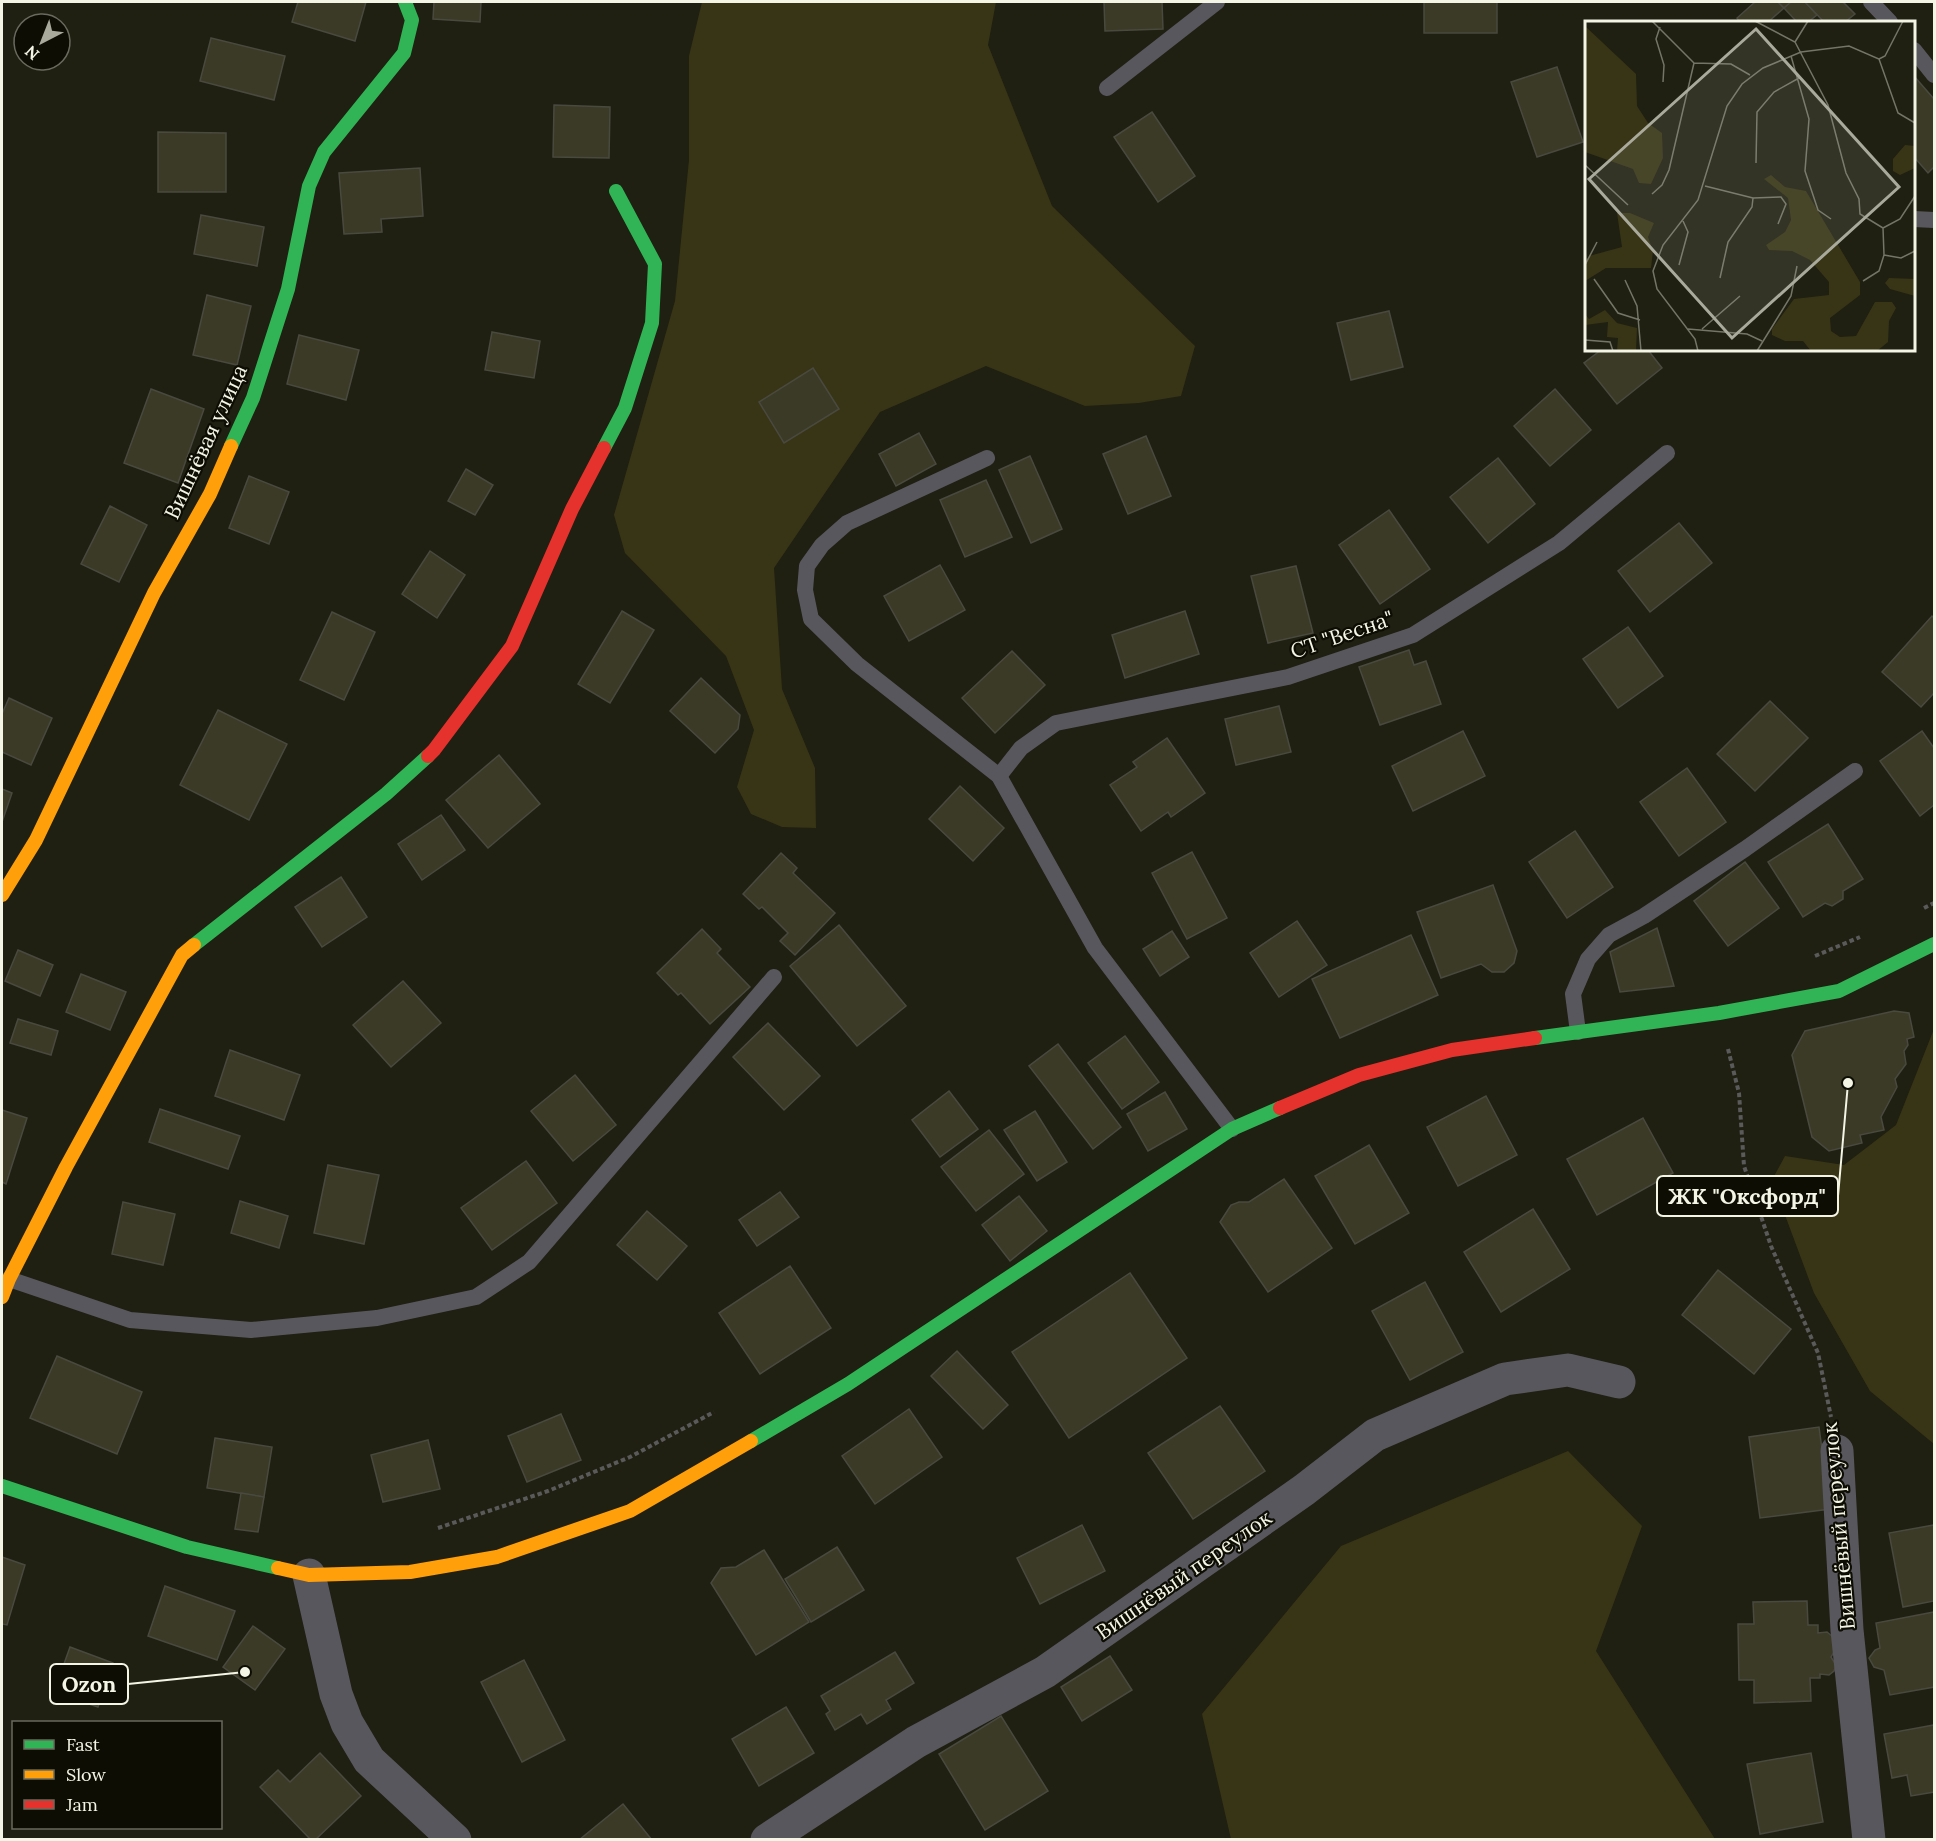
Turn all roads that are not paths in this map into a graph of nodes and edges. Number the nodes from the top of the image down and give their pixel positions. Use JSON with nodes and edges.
{"nodes":[{"id":1,"x":405,"y":2,"type":"edge"},
{"id":2,"x":1217,"y":2,"type":"edge"},
{"id":3,"x":1872,"y":2,"type":"edge"},
{"id":4,"x":1889,"y":21,"type":"edge"},
{"id":5,"x":1915,"y":51,"type":"edge"},
{"id":6,"x":1935,"y":75,"type":"edge"},
{"id":7,"x":1107,"y":88,"type":"dead end"},
{"id":8,"x":616,"y":191,"type":"dead end"},
{"id":9,"x":1915,"y":219,"type":"edge"},
{"id":10,"x":1935,"y":220,"type":"edge"},
{"id":11,"x":1667,"y":453,"type":"dead end"},
{"id":12,"x":987,"y":458,"type":"dead end"},
{"id":13,"x":1855,"y":771,"type":"dead end"},
{"id":14,"x":999,"y":776,"type":"junction"},
{"id":15,"x":2,"y":896,"type":"edge"},
{"id":16,"x":1935,"y":944,"type":"edge"},
{"id":17,"x":774,"y":977,"type":"dead end"},
{"id":18,"x":1578,"y":1032,"type":"junction"},
{"id":19,"x":1232,"y":1129,"type":"junction"},
{"id":20,"x":9,"y":1279,"type":"junction"},
{"id":21,"x":2,"y":1297,"type":"edge"},
{"id":22,"x":1619,"y":1382,"type":"dead end"},
{"id":23,"x":1837,"y":1451,"type":"road end"},
{"id":24,"x":2,"y":1486,"type":"edge"},
{"id":25,"x":309,"y":1575,"type":"junction"},
{"id":26,"x":455,"y":1839,"type":"edge"},
{"id":27,"x":767,"y":1839,"type":"edge"},
{"id":28,"x":1869,"y":1839,"type":"edge"}],
"edges":[{"from":1,"to":15,"type":"street","name":"Вишнёвая улица"},
{"from":2,"to":7,"type":"lane"},
{"from":3,"to":4,"type":"lane"},
{"from":5,"to":6,"type":"lane"},
{"from":8,"to":20,"type":"street"},
{"from":9,"to":10,"type":"lane"},
{"from":11,"to":14,"type":"lane","name":"СТ \"Весна\""},
{"from":12,"to":14,"type":"lane"},
{"from":13,"to":18,"type":"lane"},
{"from":14,"to":19,"type":"lane"},
{"from":16,"to":18,"type":"street"},
{"from":17,"to":20,"type":"lane"},
{"from":18,"to":19,"type":"street"},
{"from":19,"to":25,"type":"street"},
{"from":20,"to":21,"type":"street"},
{"from":22,"to":27,"type":"street","name":"Вишнёвый переулок"},
{"from":23,"to":28,"type":"street","name":"Вишнёвый переулок"},
{"from":24,"to":25,"type":"street"},
{"from":25,"to":26,"type":"street"}]}
